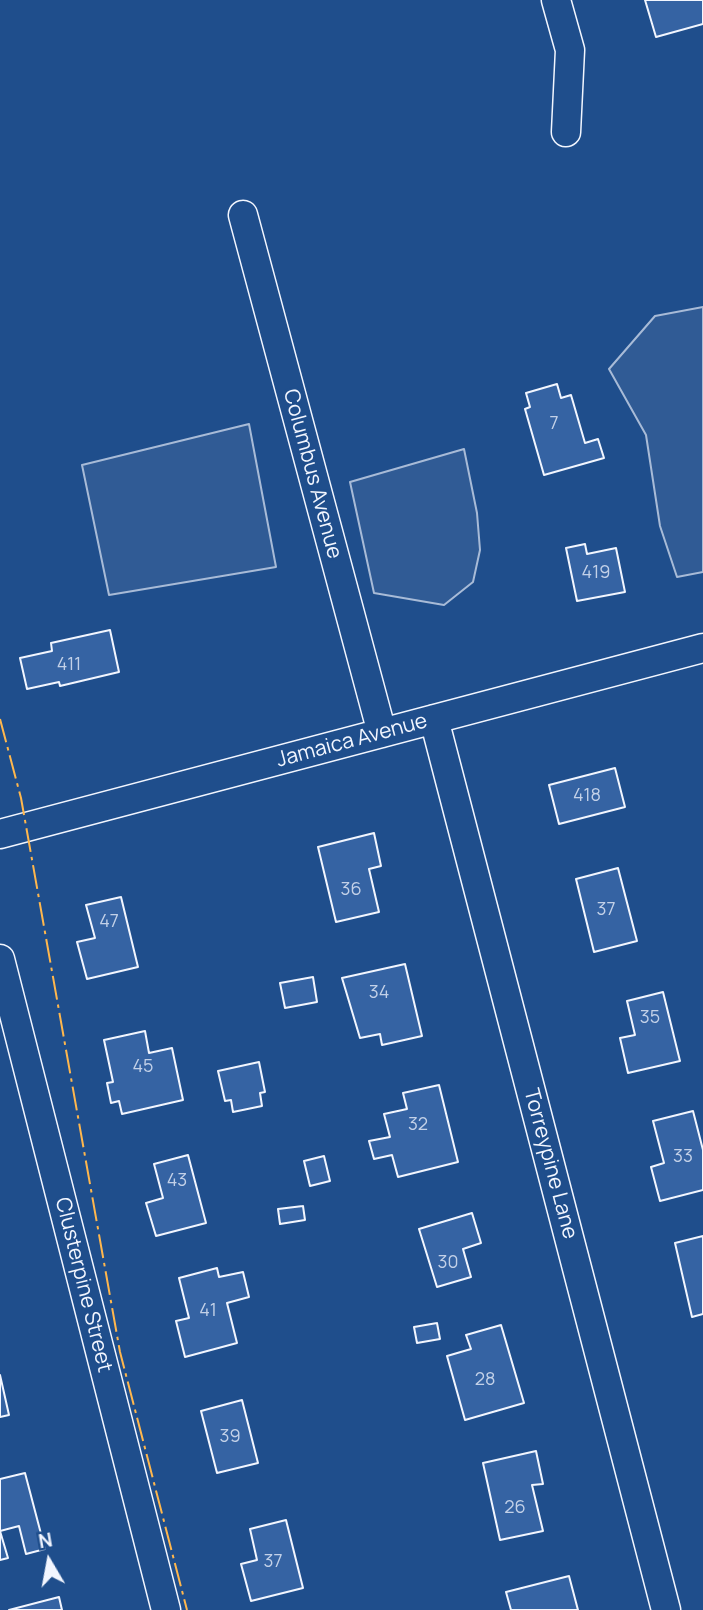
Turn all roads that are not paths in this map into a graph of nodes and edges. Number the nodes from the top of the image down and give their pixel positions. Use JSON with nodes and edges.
{"nodes":[{"id":1,"x":556,"y":0,"type":"edge"},
{"id":2,"x":566,"y":132,"type":"dead end"},
{"id":3,"x":243,"y":215,"type":"dead end"},
{"id":4,"x":703,"y":648,"type":"edge"},
{"id":5,"x":434,"y":719,"type":"junction"},
{"id":6,"x":382,"y":733,"type":"junction"},
{"id":7,"x":0,"y":834,"type":"edge"},
{"id":8,"x":0,"y":959,"type":"edge"},
{"id":9,"x":166,"y":1610,"type":"edge"},
{"id":10,"x":666,"y":1610,"type":"edge"}],
"edges":[{"from":1,"to":2,"type":"street"},
{"from":3,"to":6,"type":"street","name":"Columbus Avenue"},
{"from":4,"to":5,"type":"street","name":"Jamaica Avenue"},
{"from":5,"to":6,"type":"street","name":"Jamaica Avenue"},
{"from":5,"to":10,"type":"street","name":"Torreypine Lane"},
{"from":6,"to":7,"type":"street","name":"Jamaica Avenue"},
{"from":8,"to":9,"type":"street","name":"Clusterpine Street"}]}
